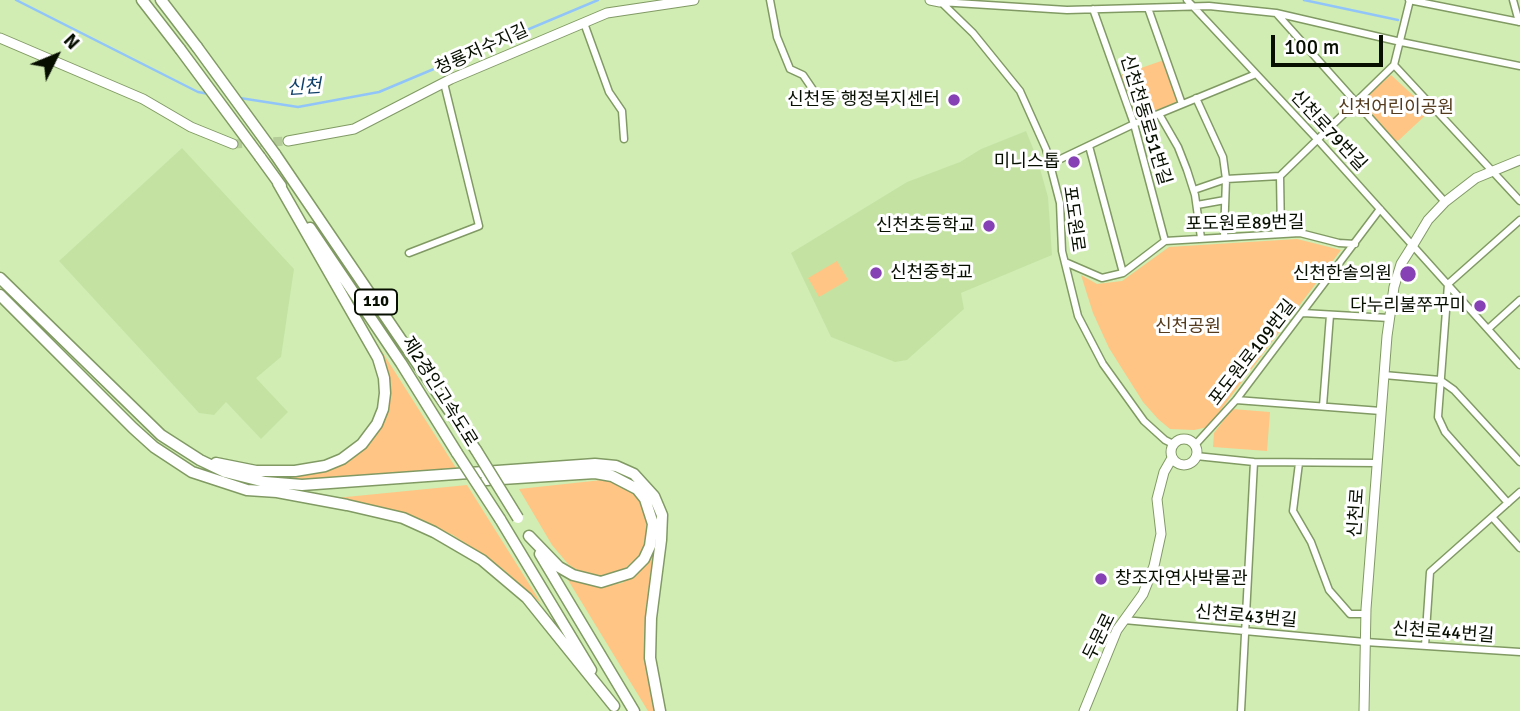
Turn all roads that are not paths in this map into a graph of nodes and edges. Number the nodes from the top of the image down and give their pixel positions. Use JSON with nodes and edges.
{"nodes":[{"id":1,"x":142,"y":0,"type":"edge"},
{"id":2,"x":161,"y":0,"type":"edge"},
{"id":3,"x":694,"y":0,"type":"edge"},
{"id":4,"x":769,"y":0,"type":"edge"},
{"id":5,"x":1187,"y":0,"type":"edge"},
{"id":6,"x":1513,"y":0,"type":"edge"},
{"id":7,"x":936,"y":1,"type":"edge"},
{"id":8,"x":1410,"y":2,"type":"edge"},
{"id":9,"x":1192,"y":6,"type":"junction"},
{"id":10,"x":1148,"y":8,"type":"junction"},
{"id":11,"x":1093,"y":9,"type":"junction"},
{"id":12,"x":1276,"y":13,"type":"junction"},
{"id":13,"x":1519,"y":22,"type":"edge"},
{"id":14,"x":584,"y":23,"type":"junction"},
{"id":15,"x":0,"y":38,"type":"edge"},
{"id":16,"x":1402,"y":38,"type":"junction"},
{"id":17,"x":1394,"y":65,"type":"junction"},
{"id":18,"x":1520,"y":66,"type":"edge"},
{"id":19,"x":1256,"y":74,"type":"junction"},
{"id":20,"x":444,"y":83,"type":"junction"},
{"id":21,"x":837,"y":95,"type":"dead end"},
{"id":22,"x":1196,"y":98,"type":"junction"},
{"id":23,"x":1356,"y":102,"type":"junction"},
{"id":24,"x":1182,"y":104,"type":"junction"},
{"id":25,"x":1159,"y":114,"type":"junction"},
{"id":26,"x":1135,"y":124,"type":"junction"},
{"id":27,"x":624,"y":139,"type":"dead end"},
{"id":28,"x":1317,"y":139,"type":"junction"},
{"id":29,"x":288,"y":141,"type":"tunnel mouth"},
{"id":30,"x":233,"y":144,"type":"tunnel mouth"},
{"id":31,"x":1088,"y":146,"type":"junction"},
{"id":32,"x":1520,"y":160,"type":"edge"},
{"id":33,"x":1050,"y":164,"type":"junction"},
{"id":34,"x":1491,"y":171,"type":"junction"},
{"id":35,"x":1280,"y":176,"type":"junction"},
{"id":36,"x":1226,"y":179,"type":"junction"},
{"id":37,"x":278,"y":183,"type":"junction"},
{"id":38,"x":1194,"y":190,"type":"junction"},
{"id":39,"x":1225,"y":200,"type":"junction"},
{"id":40,"x":1520,"y":201,"type":"edge"},
{"id":41,"x":1445,"y":202,"type":"junction"},
{"id":42,"x":1197,"y":205,"type":"junction"},
{"id":43,"x":1381,"y":209,"type":"junction"},
{"id":44,"x":1520,"y":220,"type":"edge"},
{"id":45,"x":1281,"y":233,"type":"junction"},
{"id":46,"x":1224,"y":236,"type":"junction"},
{"id":47,"x":1201,"y":238,"type":"junction"},
{"id":48,"x":1165,"y":241,"type":"junction"},
{"id":49,"x":1355,"y":243,"type":"junction"},
{"id":50,"x":1413,"y":244,"type":"junction"},
{"id":51,"x":409,"y":253,"type":"dead end"},
{"id":52,"x":1065,"y":262,"type":"junction"},
{"id":53,"x":1122,"y":273,"type":"junction"},
{"id":54,"x":0,"y":278,"type":"edge"},
{"id":55,"x":1448,"y":284,"type":"junction"},
{"id":56,"x":0,"y":295,"type":"edge"},
{"id":57,"x":1520,"y":300,"type":"edge"},
{"id":58,"x":1303,"y":313,"type":"junction"},
{"id":59,"x":1330,"y":315,"type":"junction"},
{"id":60,"x":1390,"y":318,"type":"junction"},
{"id":61,"x":1488,"y":328,"type":"junction"},
{"id":62,"x":1520,"y":365,"type":"edge"},
{"id":63,"x":1384,"y":375,"type":"junction"},
{"id":64,"x":1440,"y":380,"type":"junction"},
{"id":65,"x":1236,"y":400,"type":"junction"},
{"id":66,"x":1323,"y":407,"type":"junction"},
{"id":67,"x":1381,"y":411,"type":"junction"},
{"id":68,"x":1173,"y":444,"type":"junction"},
{"id":69,"x":1195,"y":445,"type":"junction"},
{"id":70,"x":1196,"y":456,"type":"junction"},
{"id":71,"x":1172,"y":458,"type":"junction"},
{"id":72,"x":200,"y":460,"type":"junction"},
{"id":73,"x":1254,"y":462,"type":"junction"},
{"id":74,"x":1520,"y":462,"type":"edge"},
{"id":75,"x":1299,"y":463,"type":"junction"},
{"id":76,"x":1377,"y":463,"type":"junction"},
{"id":77,"x":276,"y":492,"type":"junction"},
{"id":78,"x":1520,"y":492,"type":"edge"},
{"id":79,"x":1508,"y":503,"type":"junction"},
{"id":80,"x":1492,"y":517,"type":"junction"},
{"id":81,"x":529,"y":536,"type":"junction"},
{"id":82,"x":1520,"y":548,"type":"edge"},
{"id":83,"x":1366,"y":614,"type":"junction"},
{"id":84,"x":1124,"y":620,"type":"junction"},
{"id":85,"x":1245,"y":631,"type":"junction"},
{"id":86,"x":1365,"y":642,"type":"junction"},
{"id":87,"x":1425,"y":646,"type":"junction"},
{"id":88,"x":1520,"y":652,"type":"edge"},
{"id":89,"x":615,"y":709,"type":"edge"},
{"id":90,"x":634,"y":711,"type":"edge"},
{"id":91,"x":660,"y":711,"type":"edge"},
{"id":92,"x":1084,"y":711,"type":"edge"},
{"id":93,"x":1241,"y":711,"type":"edge"},
{"id":94,"x":1364,"y":711,"type":"edge"}],
"edges":[{"from":1,"to":37,"type":"highway","name":"제2경인고속도로","number":"110","bridge":true},
{"from":2,"to":81,"type":"highway","name":"제2경인고속도로","number":"110","bridge":true},
{"from":3,"to":14,"type":"street","name":"청룡저수지길"},
{"from":4,"to":21,"type":"street"},
{"from":5,"to":9,"type":"street","name":"신천로79번길"},
{"from":6,"to":13,"type":"street"},
{"from":7,"to":11,"type":"street"},
{"from":7,"to":33,"type":"street","name":"포도원로"},
{"from":8,"to":13,"type":"street"},
{"from":8,"to":16,"type":"street"},
{"from":9,"to":10,"type":"street"},
{"from":9,"to":12,"type":"street"},
{"from":9,"to":19,"type":"street","name":"신천로79번길"},
{"from":10,"to":11,"type":"street"},
{"from":10,"to":24,"type":"street"},
{"from":11,"to":26,"type":"street","name":"신천천동로51번길"},
{"from":12,"to":16,"type":"street"},
{"from":12,"to":23,"type":"street"},
{"from":14,"to":20,"type":"street","name":"청룡저수지길"},
{"from":14,"to":27,"type":"street"},
{"from":15,"to":30,"type":"street"},
{"from":16,"to":17,"type":"street"},
{"from":16,"to":18,"type":"street"},
{"from":17,"to":23,"type":"street"},
{"from":17,"to":34,"type":"street"},
{"from":19,"to":22,"type":"street"},
{"from":19,"to":28,"type":"street","name":"신천로79번길"},
{"from":20,"to":29,"type":"street","name":"청룡저수지길"},
{"from":20,"to":51,"type":"street"},
{"from":22,"to":24,"type":"street"},
{"from":22,"to":36,"type":"street"},
{"from":23,"to":28,"type":"street"},
{"from":23,"to":41,"type":"street"},
{"from":24,"to":25,"type":"street"},
{"from":25,"to":26,"type":"street"},
{"from":25,"to":38,"type":"street"},
{"from":26,"to":31,"type":"street"},
{"from":26,"to":48,"type":"street","name":"신천천동로51번길"},
{"from":28,"to":35,"type":"street"},
{"from":28,"to":43,"type":"street","name":"신천로79번길"},
{"from":31,"to":33,"type":"street"},
{"from":31,"to":53,"type":"street"},
{"from":32,"to":34,"type":"street","name":"신천로"},
{"from":33,"to":52,"type":"street","name":"포도원로"},
{"from":34,"to":40,"type":"street"},
{"from":34,"to":41,"type":"street","name":"신천로"},
{"from":35,"to":36,"type":"street"},
{"from":35,"to":45,"type":"street"},
{"from":36,"to":38,"type":"street"},
{"from":36,"to":39,"type":"street"},
{"from":37,"to":72,"type":"highway"},
{"from":37,"to":89,"type":"highway","name":"제2경인고속도로","number":"110","bridge":true},
{"from":38,"to":42,"type":"street"},
{"from":39,"to":42,"type":"street"},
{"from":39,"to":46,"type":"street"},
{"from":41,"to":50,"type":"street","name":"신천로"},
{"from":42,"to":47,"type":"street"},
{"from":43,"to":49,"type":"street","name":"포도원로109번길"},
{"from":43,"to":50,"type":"street","name":"신천로79번길"},
{"from":44,"to":55,"type":"street"},
{"from":45,"to":46,"type":"street","name":"포도원로89번길"},
{"from":45,"to":49,"type":"street","name":"포도원로89번길"},
{"from":46,"to":47,"type":"street","name":"포도원로89번길"},
{"from":47,"to":48,"type":"street","name":"포도원로89번길"},
{"from":48,"to":53,"type":"street","name":"포도원로89번길"},
{"from":49,"to":58,"type":"street","name":"포도원로109번길"},
{"from":50,"to":55,"type":"street","name":"신천로79번길"},
{"from":50,"to":60,"type":"street","name":"신천로"},
{"from":52,"to":53,"type":"street"},
{"from":52,"to":68,"type":"street","name":"포도원로"},
{"from":54,"to":72,"type":"highway"},
{"from":55,"to":61,"type":"street","name":"신천로79번길"},
{"from":55,"to":64,"type":"street"},
{"from":56,"to":77,"type":"highway"},
{"from":57,"to":61,"type":"street"},
{"from":58,"to":59,"type":"street"},
{"from":58,"to":65,"type":"street","name":"포도원로109번길"},
{"from":59,"to":60,"type":"street"},
{"from":59,"to":66,"type":"street"},
{"from":60,"to":63,"type":"street","name":"신천로"},
{"from":61,"to":62,"type":"street","name":"신천로79번길"},
{"from":63,"to":64,"type":"street"},
{"from":63,"to":67,"type":"street","name":"신천로"},
{"from":64,"to":74,"type":"street"},
{"from":64,"to":79,"type":"street"},
{"from":65,"to":66,"type":"street"},
{"from":65,"to":69,"type":"street","name":"포도원로109번길"},
{"from":66,"to":67,"type":"street"},
{"from":67,"to":76,"type":"street","name":"신천로"},
{"from":68,"to":69,"type":"street"},
{"from":68,"to":71,"type":"street"},
{"from":69,"to":70,"type":"street"},
{"from":70,"to":71,"type":"street"},
{"from":70,"to":73,"type":"street"},
{"from":71,"to":84,"type":"street","name":"두문로"},
{"from":72,"to":91,"type":"highway"},
{"from":73,"to":75,"type":"street"},
{"from":73,"to":85,"type":"street"},
{"from":75,"to":76,"type":"street"},
{"from":75,"to":83,"type":"street"},
{"from":76,"to":83,"type":"street","name":"신천로"},
{"from":77,"to":81,"type":"highway"},
{"from":77,"to":89,"type":"highway"},
{"from":78,"to":79,"type":"street"},
{"from":79,"to":80,"type":"street"},
{"from":80,"to":82,"type":"street"},
{"from":80,"to":87,"type":"street"},
{"from":81,"to":90,"type":"highway","name":"제2경인고속도로","number":"110"},
{"from":83,"to":86,"type":"street","name":"신천로"},
{"from":84,"to":85,"type":"street","name":"신천로43번길"},
{"from":84,"to":92,"type":"street","name":"두문로"},
{"from":85,"to":86,"type":"street","name":"신천로43번길"},
{"from":85,"to":93,"type":"street"},
{"from":86,"to":87,"type":"street","name":"신천로44번길"},
{"from":86,"to":94,"type":"street","name":"신천로"},
{"from":87,"to":88,"type":"street","name":"신천로44번길"}]}
